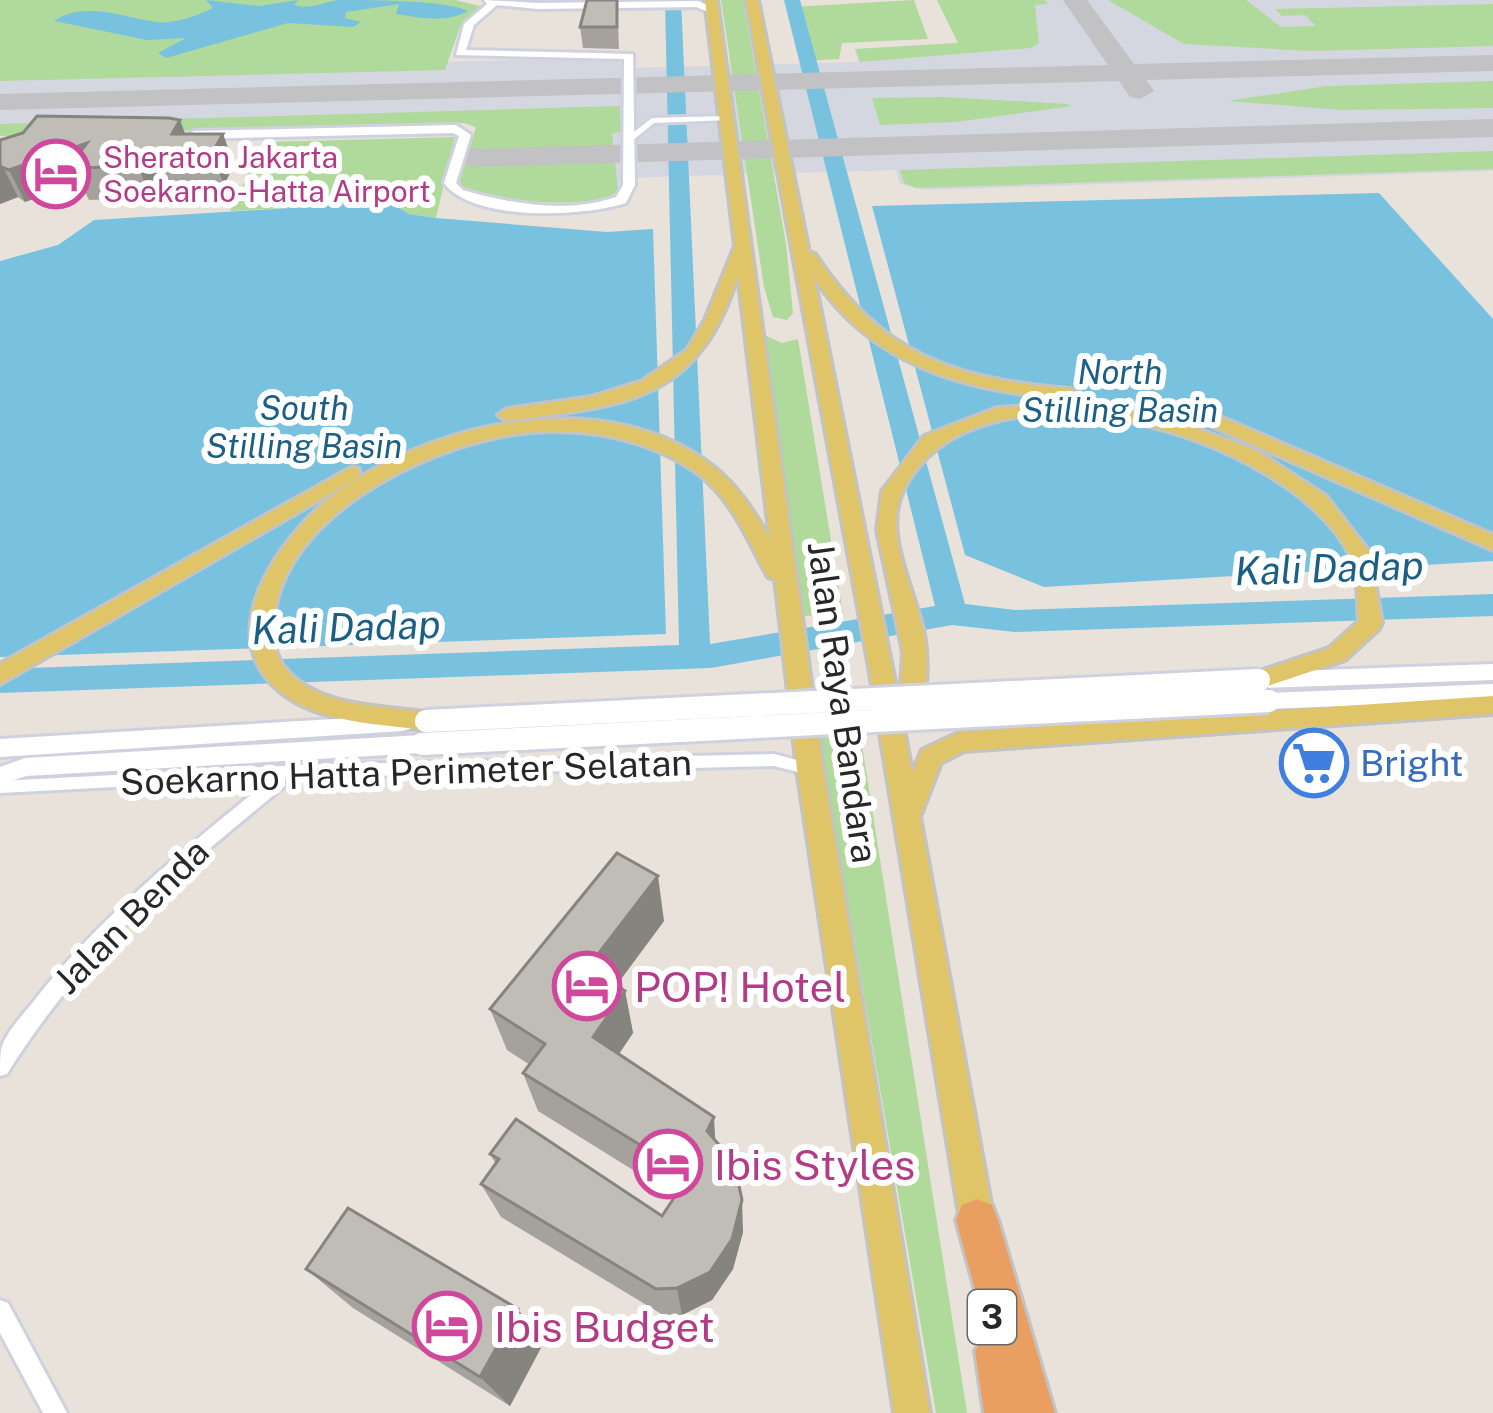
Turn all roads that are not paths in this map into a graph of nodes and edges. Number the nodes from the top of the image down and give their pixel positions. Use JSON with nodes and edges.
{"nodes":[{"id":1,"x":532,"y":0,"type":"edge"},
{"id":2,"x":612,"y":0,"type":"edge"},
{"id":3,"x":498,"y":1,"type":"edge"},
{"id":4,"x":754,"y":1,"type":"edge"},
{"id":5,"x":711,"y":5,"type":"edge"},
{"id":6,"x":725,"y":118,"type":"junction"},
{"id":7,"x":182,"y":135,"type":"edge"},
{"id":8,"x":629,"y":139,"type":"junction"},
{"id":9,"x":799,"y":239,"type":"junction"},
{"id":10,"x":742,"y":242,"type":"junction"},
{"id":11,"x":1493,"y":543,"type":"edge"},
{"id":12,"x":787,"y":602,"type":"junction"},
{"id":13,"x":1493,"y":672,"type":"edge"},
{"id":14,"x":0,"y":675,"type":"edge"},
{"id":15,"x":1264,"y":691,"type":"junction"},
{"id":16,"x":1493,"y":692,"type":"edge"},
{"id":17,"x":1493,"y":705,"type":"edge"},
{"id":18,"x":424,"y":733,"type":"junction"},
{"id":19,"x":0,"y":748,"type":"edge"},
{"id":20,"x":810,"y":769,"type":"junction"},
{"id":21,"x":899,"y":770,"type":"junction"},
{"id":22,"x":0,"y":776,"type":"edge"},
{"id":23,"x":279,"y":781,"type":"dead end"},
{"id":24,"x":0,"y":787,"type":"edge"},
{"id":25,"x":908,"y":818,"type":"junction"},
{"id":26,"x":0,"y":1067,"type":"edge"},
{"id":27,"x":977,"y":1220,"type":"junction"},
{"id":28,"x":0,"y":1311,"type":"edge"},
{"id":29,"x":55,"y":1413,"type":"edge"},
{"id":30,"x":912,"y":1413,"type":"edge"},
{"id":31,"x":1007,"y":1413,"type":"edge"},
{"id":32,"x":1032,"y":1413,"type":"edge"}],
"edges":[{"from":1,"to":2,"type":"street"},
{"from":3,"to":5,"type":"street"},
{"from":3,"to":8,"type":"street"},
{"from":4,"to":9,"type":"main road","name":"Jalan Raya Bandara"},
{"from":5,"to":6,"type":"main road","name":"Jalan Raya Bandara"},
{"from":6,"to":8,"type":"street"},
{"from":6,"to":10,"type":"main road","name":"Jalan Raya Bandara"},
{"from":7,"to":8,"type":"street"},
{"from":9,"to":11,"type":"main road"},
{"from":9,"to":21,"type":"main road","name":"Jalan Raya Bandara"},
{"from":10,"to":12,"type":"main road","name":"Jalan Raya Bandara"},
{"from":10,"to":14,"type":"main road"},
{"from":12,"to":18,"type":"main road"},
{"from":12,"to":20,"type":"main road","name":"Jalan Raya Bandara"},
{"from":13,"to":15,"type":"street"},
{"from":15,"to":16,"type":"street"},
{"from":15,"to":18,"type":"street","bridge":true},
{"from":15,"to":21,"type":"main road"},
{"from":17,"to":25,"type":"main road"},
{"from":18,"to":19,"type":"street","name":"Soekarno Hatta Perimeter Selatan"},
{"from":18,"to":22,"type":"street"},
{"from":20,"to":24,"type":"street","name":"Soekarno Hatta Perimeter Selatan"},
{"from":20,"to":30,"type":"main road","name":"Jalan Raya Bandara"},
{"from":21,"to":25,"type":"main road","name":"Jalan Raya Bandara"},
{"from":23,"to":26,"type":"street","name":"Jalan Benda"},
{"from":25,"to":27,"type":"main road","name":"Jalan Raya Bandara"},
{"from":27,"to":31,"type":"highway","number":"3"},
{"from":27,"to":32,"type":"highway"},
{"from":28,"to":29,"type":"street"}]}
